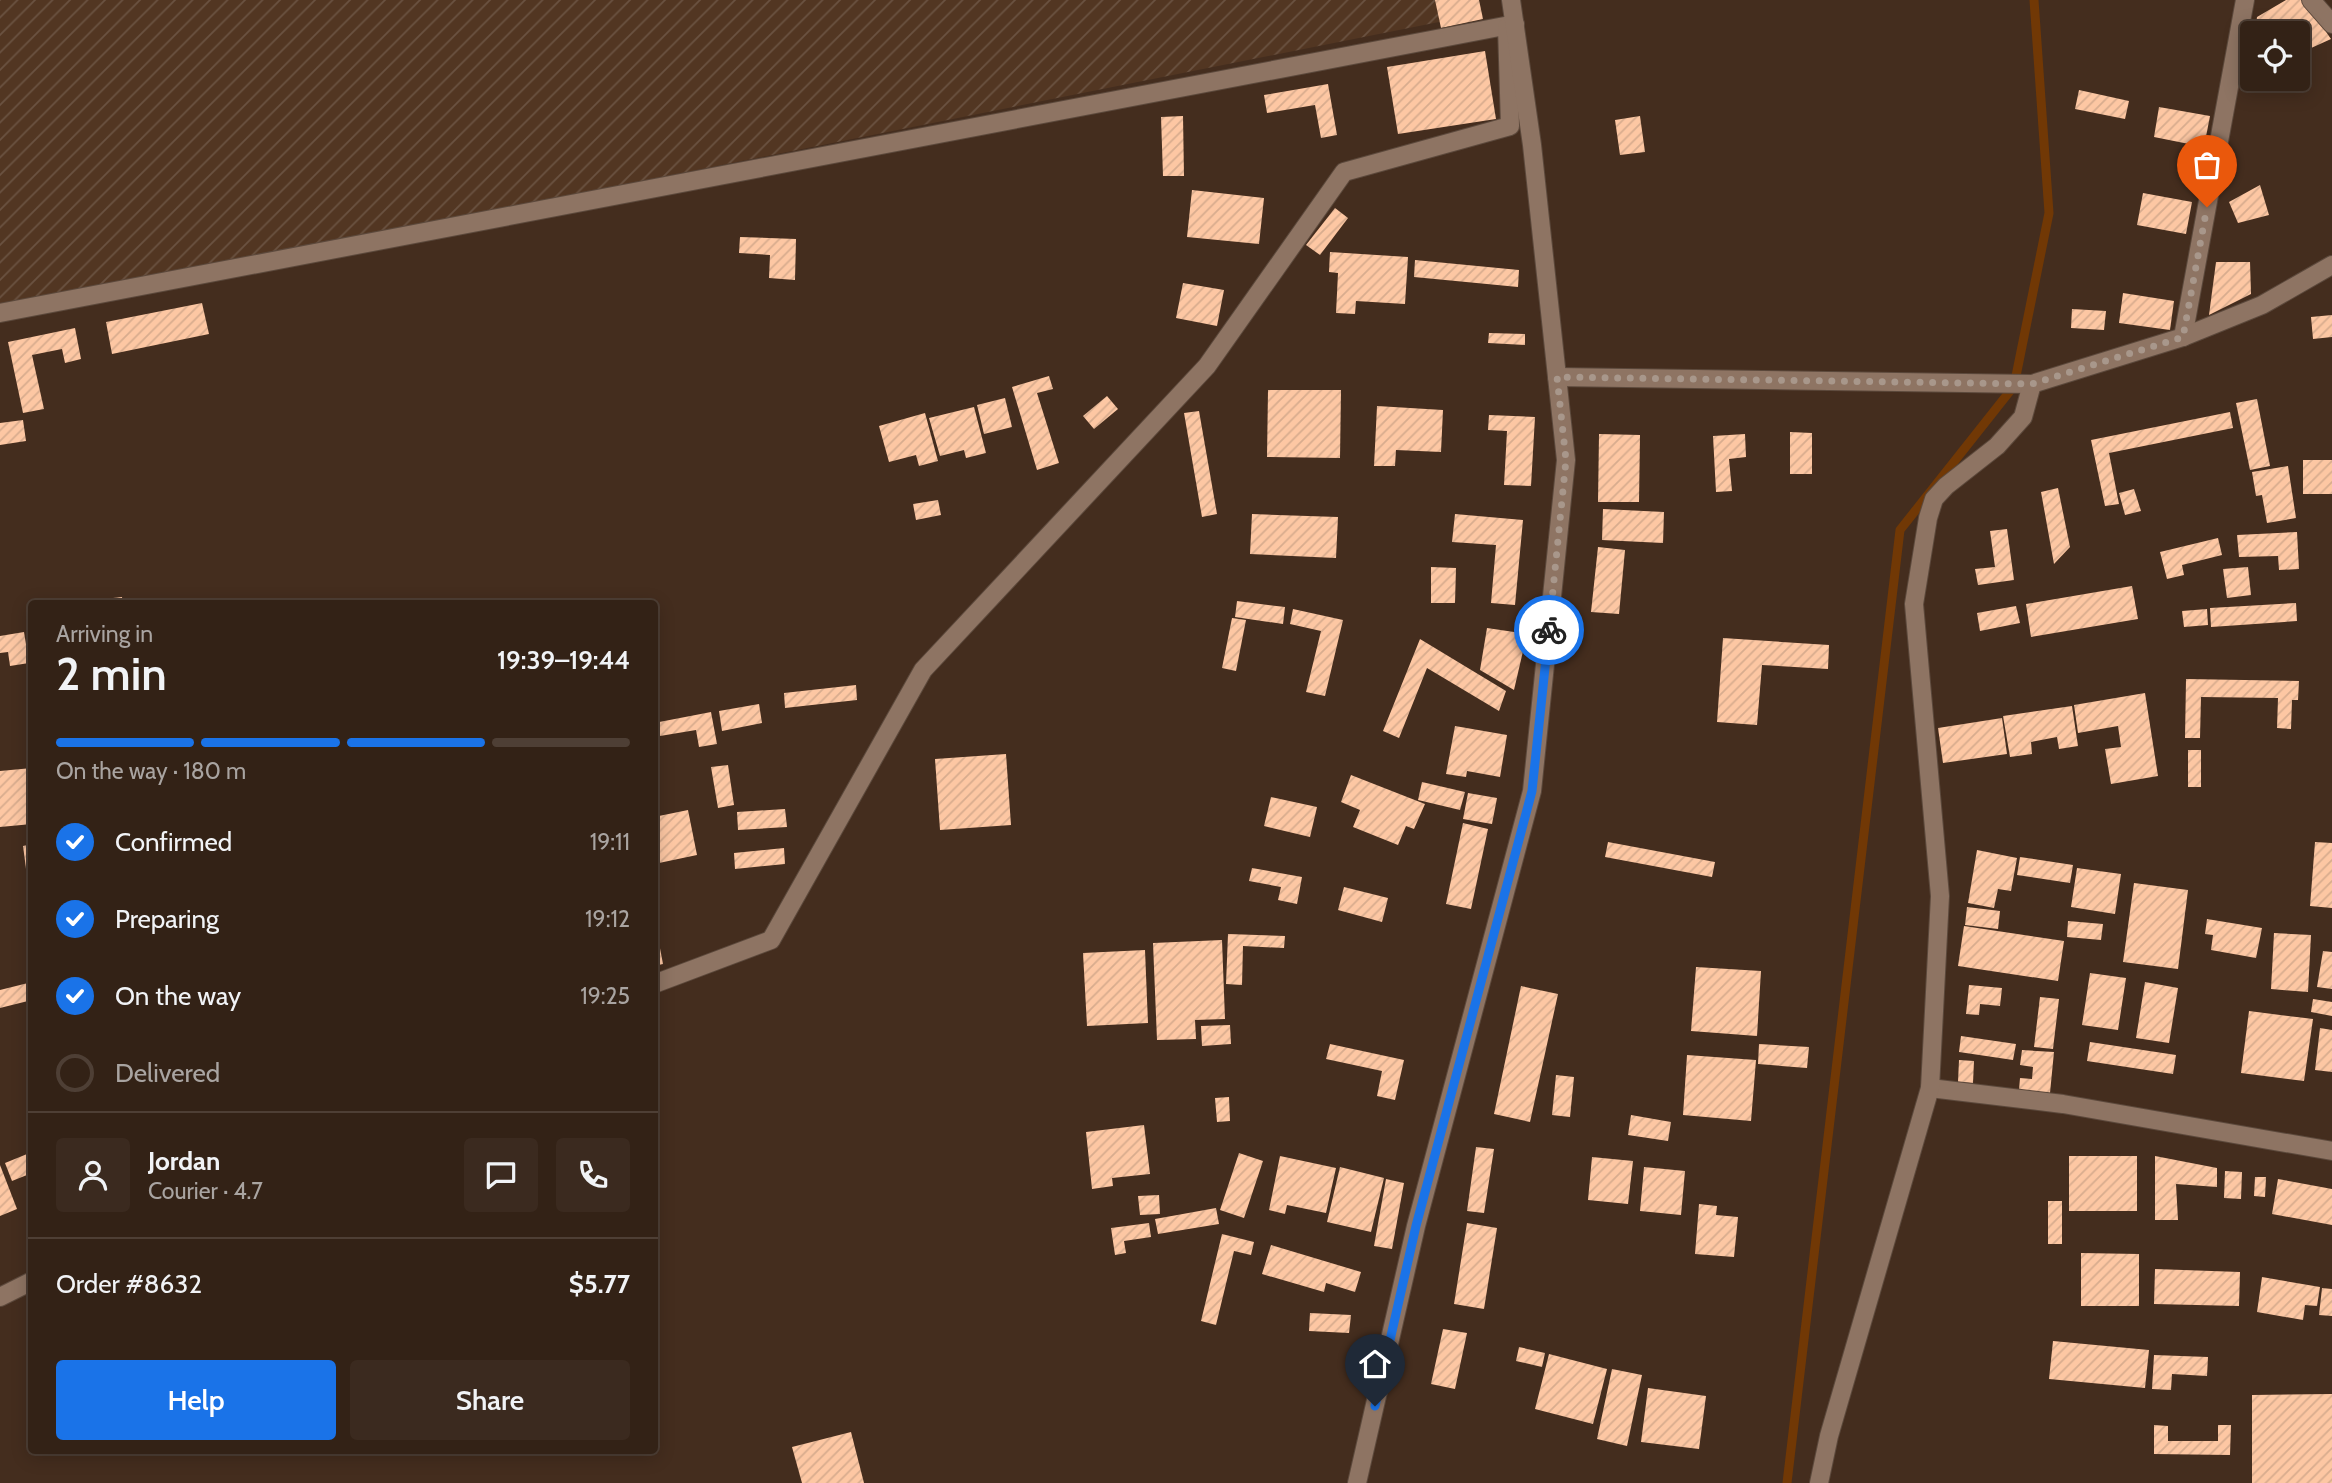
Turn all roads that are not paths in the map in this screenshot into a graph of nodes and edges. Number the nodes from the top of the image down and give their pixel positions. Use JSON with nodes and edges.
{"nodes":[{"id":1,"x":1511,"y":0,"type":"edge"},
{"id":2,"x":2245,"y":0,"type":"edge"},
{"id":3,"x":2311,"y":0,"type":"edge"},
{"id":4,"x":2332,"y":24,"type":"edge"},
{"id":5,"x":1511,"y":25,"type":"junction"},
{"id":6,"x":2332,"y":265,"type":"edge"},
{"id":7,"x":0,"y":313,"type":"edge"},
{"id":8,"x":2183,"y":337,"type":"junction"},
{"id":9,"x":1557,"y":377,"type":"junction"},
{"id":10,"x":2032,"y":384,"type":"junction"},
{"id":11,"x":658,"y":982,"type":"edge"},
{"id":12,"x":1930,"y":1088,"type":"junction"},
{"id":13,"x":2332,"y":1151,"type":"edge"},
{"id":14,"x":28,"y":1283,"type":"edge"},
{"id":15,"x":0,"y":1297,"type":"edge"},
{"id":16,"x":1357,"y":1483,"type":"edge"},
{"id":17,"x":1819,"y":1483,"type":"edge"}],
"edges":[{"from":1,"to":5,"type":"street"},
{"from":2,"to":8,"type":"street"},
{"from":3,"to":4,"type":"street"},
{"from":5,"to":7,"type":"street"},
{"from":5,"to":9,"type":"street"},
{"from":5,"to":11,"type":"street"},
{"from":6,"to":8,"type":"street"},
{"from":8,"to":10,"type":"street"},
{"from":9,"to":10,"type":"street"},
{"from":9,"to":16,"type":"street"},
{"from":10,"to":12,"type":"street"},
{"from":12,"to":13,"type":"street"},
{"from":12,"to":17,"type":"street"},
{"from":14,"to":15,"type":"street"}]}
